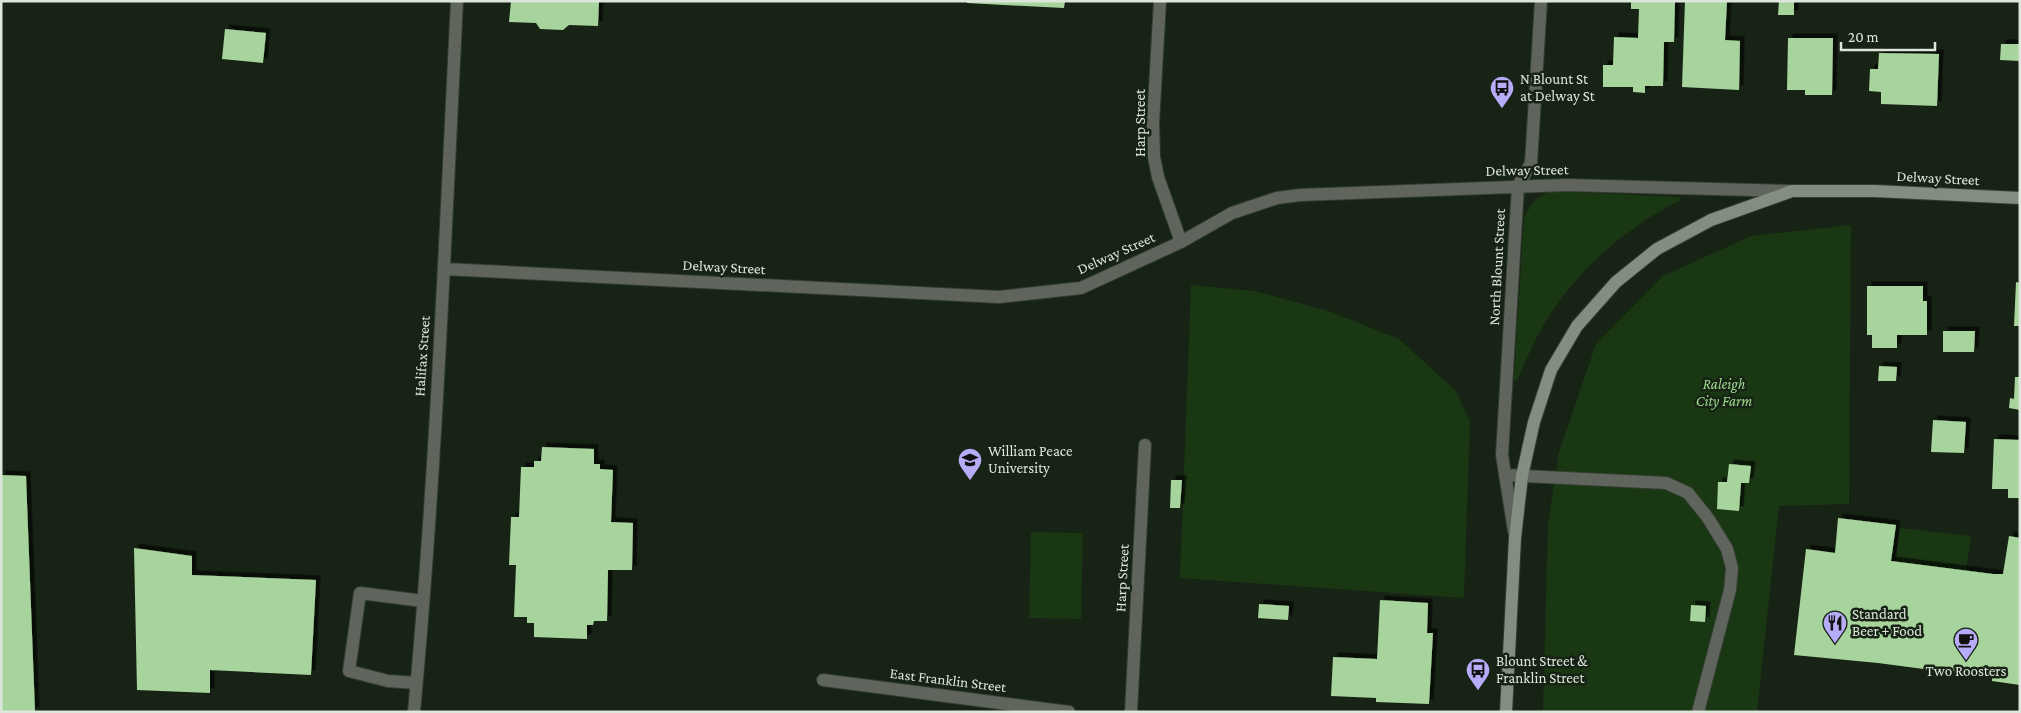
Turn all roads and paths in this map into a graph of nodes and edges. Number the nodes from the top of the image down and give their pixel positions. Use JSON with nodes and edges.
{"nodes":[{"id":1,"x":457,"y":1,"type":"edge"},
{"id":2,"x":1160,"y":1,"type":"edge"},
{"id":3,"x":1541,"y":1,"type":"edge"},
{"id":4,"x":1518,"y":186,"type":"junction"},
{"id":5,"x":1825,"y":190,"type":"joint"},
{"id":6,"x":1792,"y":192,"type":"junction"},
{"id":7,"x":2020,"y":198,"type":"edge"},
{"id":8,"x":1181,"y":242,"type":"junction"},
{"id":9,"x":444,"y":268,"type":"junction"},
{"id":10,"x":1145,"y":446,"type":"dead end"},
{"id":11,"x":1505,"y":476,"type":"junction"},
{"id":12,"x":1522,"y":476,"type":"junction"},
{"id":13,"x":1516,"y":538,"type":"junction"},
{"id":14,"x":423,"y":601,"type":"junction"},
{"id":15,"x":823,"y":680,"type":"dead end"},
{"id":16,"x":416,"y":683,"type":"junction"},
{"id":17,"x":414,"y":712,"type":"edge"},
{"id":18,"x":1069,"y":712,"type":"edge"},
{"id":19,"x":1131,"y":712,"type":"edge"},
{"id":20,"x":1506,"y":712,"type":"edge"},
{"id":21,"x":1698,"y":712,"type":"edge"}],
"edges":[{"from":1,"to":9,"type":"street","name":"Halifax Street"},
{"from":2,"to":8,"type":"street","name":"Harp Street"},
{"from":3,"to":4,"type":"street","name":"North Blount Street"},
{"from":4,"to":6,"type":"street","name":"Delway Street"},
{"from":4,"to":8,"type":"street","name":"Delway Street"},
{"from":4,"to":11,"type":"street","name":"North Blount Street"},
{"from":5,"to":6,"type":"main road","name":"North Blount Street"},
{"from":5,"to":7,"type":"main road","name":"Delway Street"},
{"from":6,"to":12,"type":"main road","name":"North Blount Street"},
{"from":8,"to":9,"type":"street","name":"Delway Street"},
{"from":9,"to":14,"type":"street","name":"Halifax Street"},
{"from":10,"to":19,"type":"street","name":"Harp Street"},
{"from":11,"to":12,"type":"street"},
{"from":11,"to":13,"type":"street","name":"North Blount Street"},
{"from":12,"to":13,"type":"main road","name":"North Blount Street"},
{"from":12,"to":21,"type":"street"},
{"from":13,"to":20,"type":"main road","name":"North Blount Street"},
{"from":14,"to":16,"type":"street","name":"Halifax Street"},
{"from":14,"to":16,"type":"street"},
{"from":15,"to":18,"type":"street","name":"East Franklin Street"},
{"from":16,"to":17,"type":"street","name":"Halifax Street"}]}
